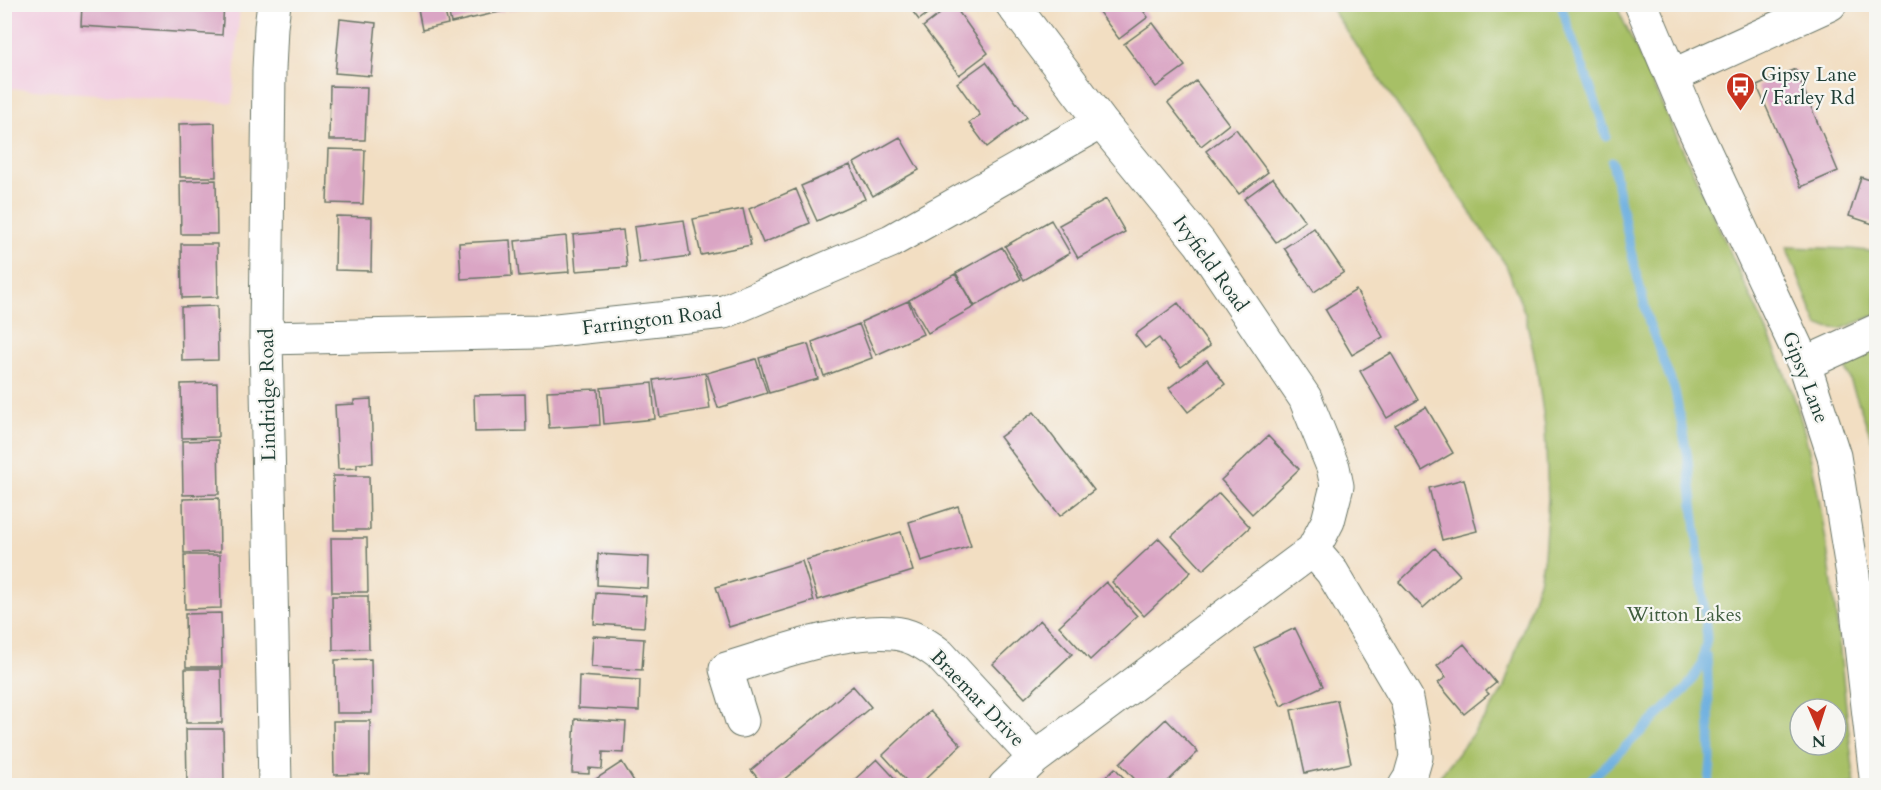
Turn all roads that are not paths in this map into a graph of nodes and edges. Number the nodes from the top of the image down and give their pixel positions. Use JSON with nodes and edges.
{"nodes":[{"id":1,"x":274,"y":4,"type":"edge"},
{"id":2,"x":1012,"y":4,"type":"edge"},
{"id":3,"x":1641,"y":4,"type":"edge"},
{"id":4,"x":1830,"y":4,"type":"edge"},
{"id":5,"x":1672,"y":76,"type":"junction"},
{"id":6,"x":1101,"y":122,"type":"junction"},
{"id":7,"x":1876,"y":331,"type":"edge"},
{"id":8,"x":266,"y":338,"type":"junction"},
{"id":9,"x":1804,"y":364,"type":"junction"},
{"id":10,"x":1313,"y":550,"type":"junction"},
{"id":11,"x":742,"y":721,"type":"dead end"},
{"id":12,"x":1035,"y":758,"type":"junction"},
{"id":13,"x":1876,"y":777,"type":"edge"},
{"id":14,"x":275,"y":786,"type":"edge"},
{"id":15,"x":1005,"y":786,"type":"edge"},
{"id":16,"x":1405,"y":786,"type":"edge"}],
"edges":[{"from":1,"to":8,"type":"street","name":"Lindridge Road"},
{"from":2,"to":6,"type":"street","name":"Ivyfield Road"},
{"from":3,"to":5,"type":"street","name":"Gipsy Lane"},
{"from":4,"to":5,"type":"street"},
{"from":5,"to":9,"type":"street","name":"Gipsy Lane"},
{"from":6,"to":8,"type":"street","name":"Farrington Road"},
{"from":6,"to":10,"type":"street","name":"Ivyfield Road"},
{"from":7,"to":9,"type":"street"},
{"from":8,"to":14,"type":"street","name":"Lindridge Road"},
{"from":9,"to":13,"type":"street","name":"Gipsy Lane"},
{"from":10,"to":12,"type":"street","name":"Ivyfield Road"},
{"from":10,"to":16,"type":"street"},
{"from":11,"to":12,"type":"street","name":"Braemar Drive"},
{"from":12,"to":15,"type":"street","name":"Ivyfield Road"}]}
